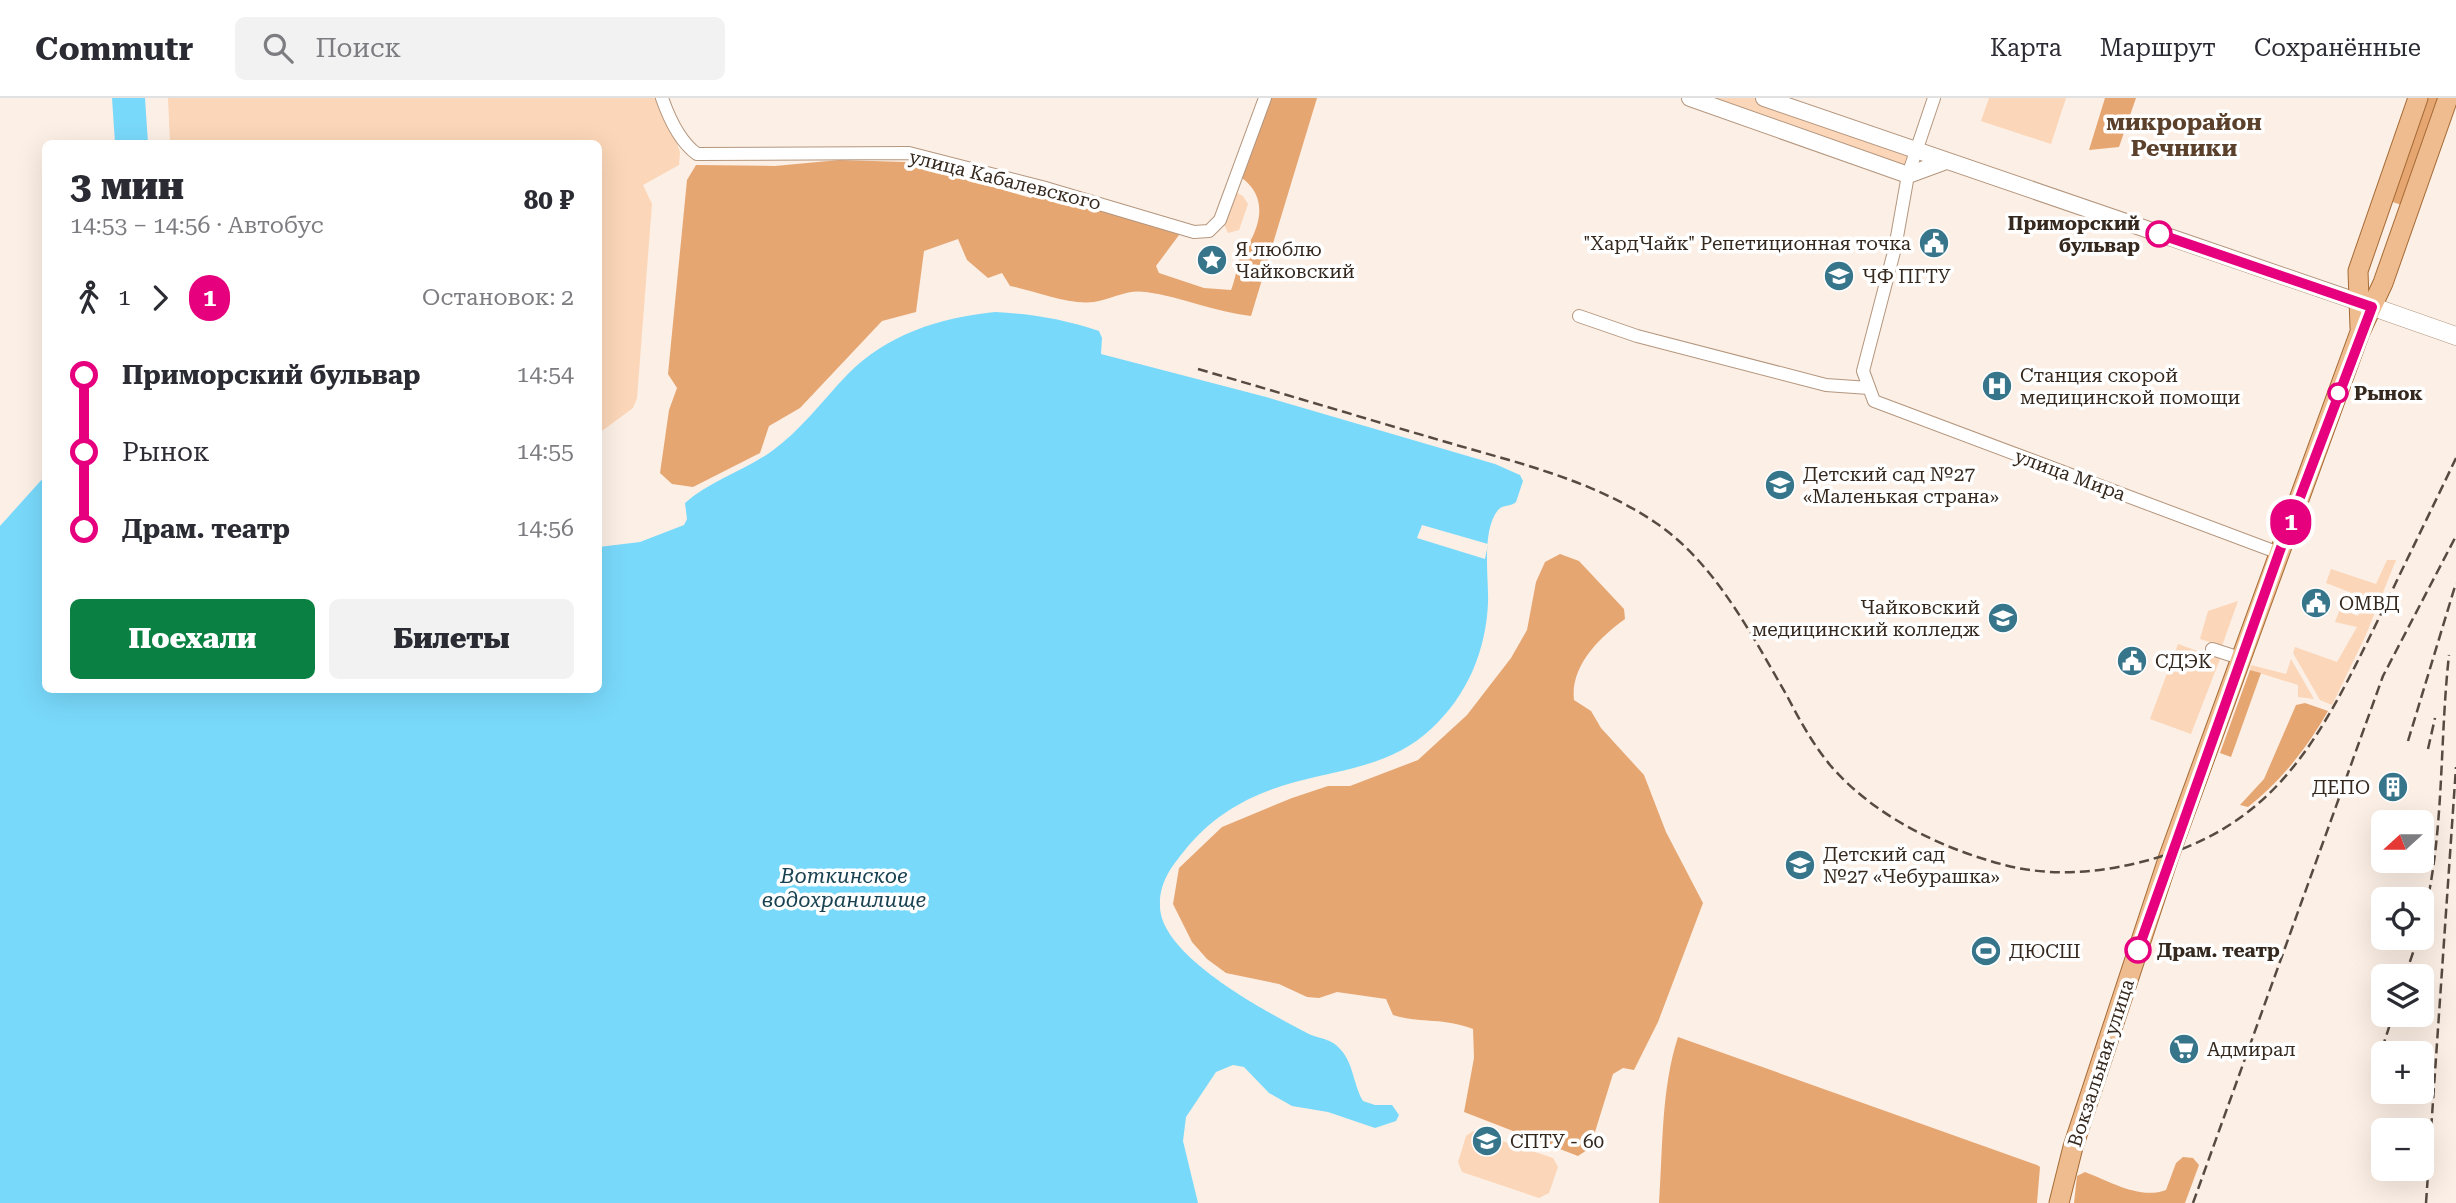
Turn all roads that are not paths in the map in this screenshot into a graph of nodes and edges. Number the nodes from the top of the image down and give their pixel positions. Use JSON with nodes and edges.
{"nodes":[{"id":1,"x":662,"y":98,"type":"edge"},
{"id":2,"x":1265,"y":98,"type":"edge"},
{"id":3,"x":1690,"y":98,"type":"edge"},
{"id":4,"x":1764,"y":98,"type":"edge"},
{"id":5,"x":1934,"y":98,"type":"edge"},
{"id":6,"x":2418,"y":98,"type":"edge"},
{"id":7,"x":2448,"y":98,"type":"edge"},
{"id":8,"x":1916,"y":150,"type":"junction"},
{"id":9,"x":1946,"y":161,"type":"junction"},
{"id":10,"x":1908,"y":175,"type":"junction"},
{"id":11,"x":2384,"y":201,"type":"junction"},
{"id":12,"x":2409,"y":210,"type":"junction"},
{"id":13,"x":2365,"y":305,"type":"junction"},
{"id":14,"x":1579,"y":316,"type":"dead end"},
{"id":15,"x":2456,"y":336,"type":"edge"},
{"id":16,"x":1869,"y":388,"type":"junction"},
{"id":17,"x":2279,"y":553,"type":"junction"},
{"id":18,"x":2212,"y":649,"type":"dead end"},
{"id":19,"x":2241,"y":658,"type":"junction"},
{"id":20,"x":2059,"y":1203,"type":"edge"}],
"edges":[{"from":1,"to":2,"type":"street","name":"улица Кабалевского"},
{"from":3,"to":10,"type":"street"},
{"from":4,"to":8,"type":"street"},
{"from":5,"to":8,"type":"street"},
{"from":6,"to":11,"type":"main road","name":"Вокзальная улица"},
{"from":7,"to":12,"type":"main road","name":"Вокзальная улица"},
{"from":8,"to":9,"type":"street"},
{"from":8,"to":10,"type":"street"},
{"from":9,"to":10,"type":"street"},
{"from":9,"to":13,"type":"street"},
{"from":10,"to":16,"type":"street"},
{"from":11,"to":12,"type":"main road"},
{"from":11,"to":13,"type":"main road","name":"Вокзальная улица"},
{"from":12,"to":13,"type":"main road","name":"Вокзальная улица"},
{"from":13,"to":15,"type":"main road"},
{"from":13,"to":17,"type":"main road","name":"Вокзальная улица"},
{"from":14,"to":16,"type":"street"},
{"from":16,"to":17,"type":"street","name":"улица Мира"},
{"from":17,"to":19,"type":"main road","name":"Вокзальная улица"},
{"from":18,"to":19,"type":"street"},
{"from":19,"to":20,"type":"main road","name":"Вокзальная улица"}]}
